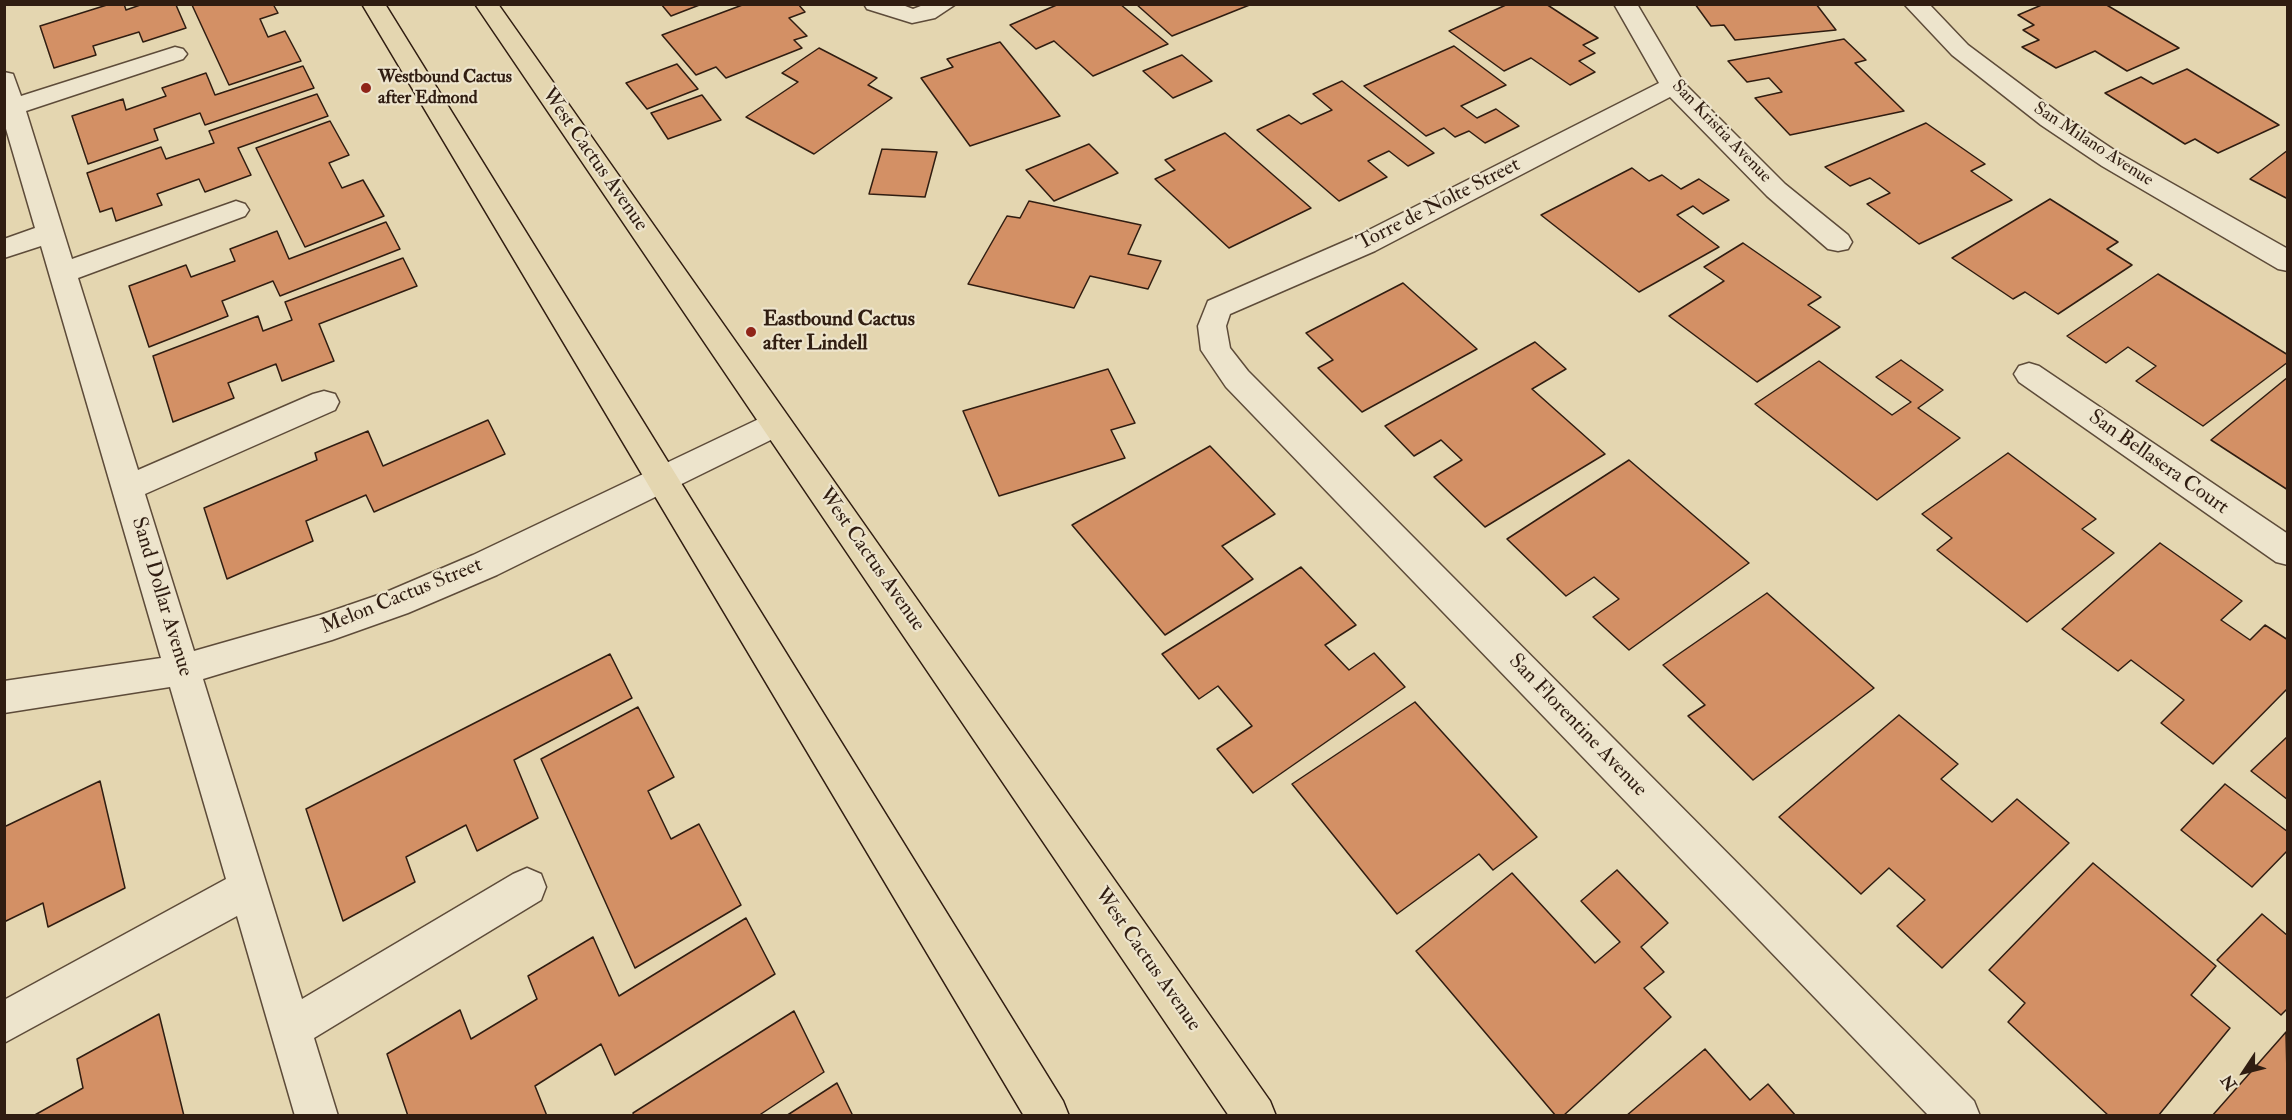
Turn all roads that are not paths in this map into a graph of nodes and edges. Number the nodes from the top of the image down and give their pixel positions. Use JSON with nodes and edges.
{"nodes":[{"id":1,"x":373,"y":4,"type":"edge"},
{"id":2,"x":486,"y":4,"type":"edge"},
{"id":3,"x":875,"y":4,"type":"edge"},
{"id":4,"x":945,"y":4,"type":"edge"},
{"id":5,"x":1624,"y":4,"type":"edge"},
{"id":6,"x":1915,"y":4,"type":"edge"},
{"id":7,"x":175,"y":54,"type":"dead end"},
{"id":8,"x":1673,"y":86,"type":"junction"},
{"id":9,"x":9,"y":93,"type":"edge"},
{"id":10,"x":236,"y":210,"type":"dead end"},
{"id":11,"x":51,"y":232,"type":"junction"},
{"id":12,"x":1838,"y":242,"type":"dead end"},
{"id":13,"x":4,"y":249,"type":"edge"},
{"id":14,"x":2288,"y":262,"type":"edge"},
{"id":15,"x":63,"y":273,"type":"junction"},
{"id":16,"x":1212,"y":326,"type":"joint"},
{"id":17,"x":2029,"y":375,"type":"dead end"},
{"id":18,"x":324,"y":402,"type":"dead end"},
{"id":19,"x":776,"y":424,"type":"junction"},
{"id":20,"x":661,"y":478,"type":"junction"},
{"id":21,"x":128,"y":488,"type":"junction"},
{"id":22,"x":2288,"y":552,"type":"edge"},
{"id":23,"x":183,"y":670,"type":"junction"},
{"id":24,"x":4,"y":697,"type":"edge"},
{"id":25,"x":527,"y":887,"type":"dead end"},
{"id":26,"x":249,"y":888,"type":"junction"},
{"id":27,"x":4,"y":1023,"type":"edge"},
{"id":28,"x":291,"y":1029,"type":"junction"},
{"id":29,"x":317,"y":1116,"type":"edge"},
{"id":30,"x":1048,"y":1116,"type":"edge"},
{"id":31,"x":1255,"y":1116,"type":"edge"},
{"id":32,"x":1959,"y":1116,"type":"edge"}],
"edges":[{"from":1,"to":20,"type":"main road"},
{"from":2,"to":19,"type":"main road","name":"West Cactus Avenue"},
{"from":3,"to":4,"type":"street"},
{"from":5,"to":8,"type":"street","name":"San Kristia Avenue"},
{"from":6,"to":14,"type":"street","name":"San Milano Avenue"},
{"from":7,"to":9,"type":"street"},
{"from":8,"to":12,"type":"street","name":"San Kristia Avenue"},
{"from":8,"to":16,"type":"street","name":"Torre de Nolte Street"},
{"from":9,"to":11,"type":"street","name":"Sand Dollar Avenue"},
{"from":10,"to":15,"type":"street"},
{"from":11,"to":13,"type":"street"},
{"from":11,"to":15,"type":"street","name":"Sand Dollar Avenue"},
{"from":15,"to":21,"type":"street","name":"Sand Dollar Avenue"},
{"from":16,"to":32,"type":"street","name":"San Florentine Avenue"},
{"from":17,"to":22,"type":"street","name":"San Bellasera Court"},
{"from":18,"to":21,"type":"street"},
{"from":19,"to":20,"type":"street","name":"Melon Cactus Street"},
{"from":19,"to":31,"type":"main road","name":"West Cactus Avenue"},
{"from":20,"to":23,"type":"street","name":"Melon Cactus Street"},
{"from":20,"to":30,"type":"main road"},
{"from":21,"to":23,"type":"street","name":"Sand Dollar Avenue"},
{"from":23,"to":24,"type":"street","name":"Melon Cactus Street"},
{"from":23,"to":26,"type":"street","name":"Sand Dollar Avenue"},
{"from":25,"to":28,"type":"street"},
{"from":26,"to":27,"type":"street"},
{"from":26,"to":28,"type":"street","name":"Sand Dollar Avenue"},
{"from":28,"to":29,"type":"street","name":"Sand Dollar Avenue"}]}
